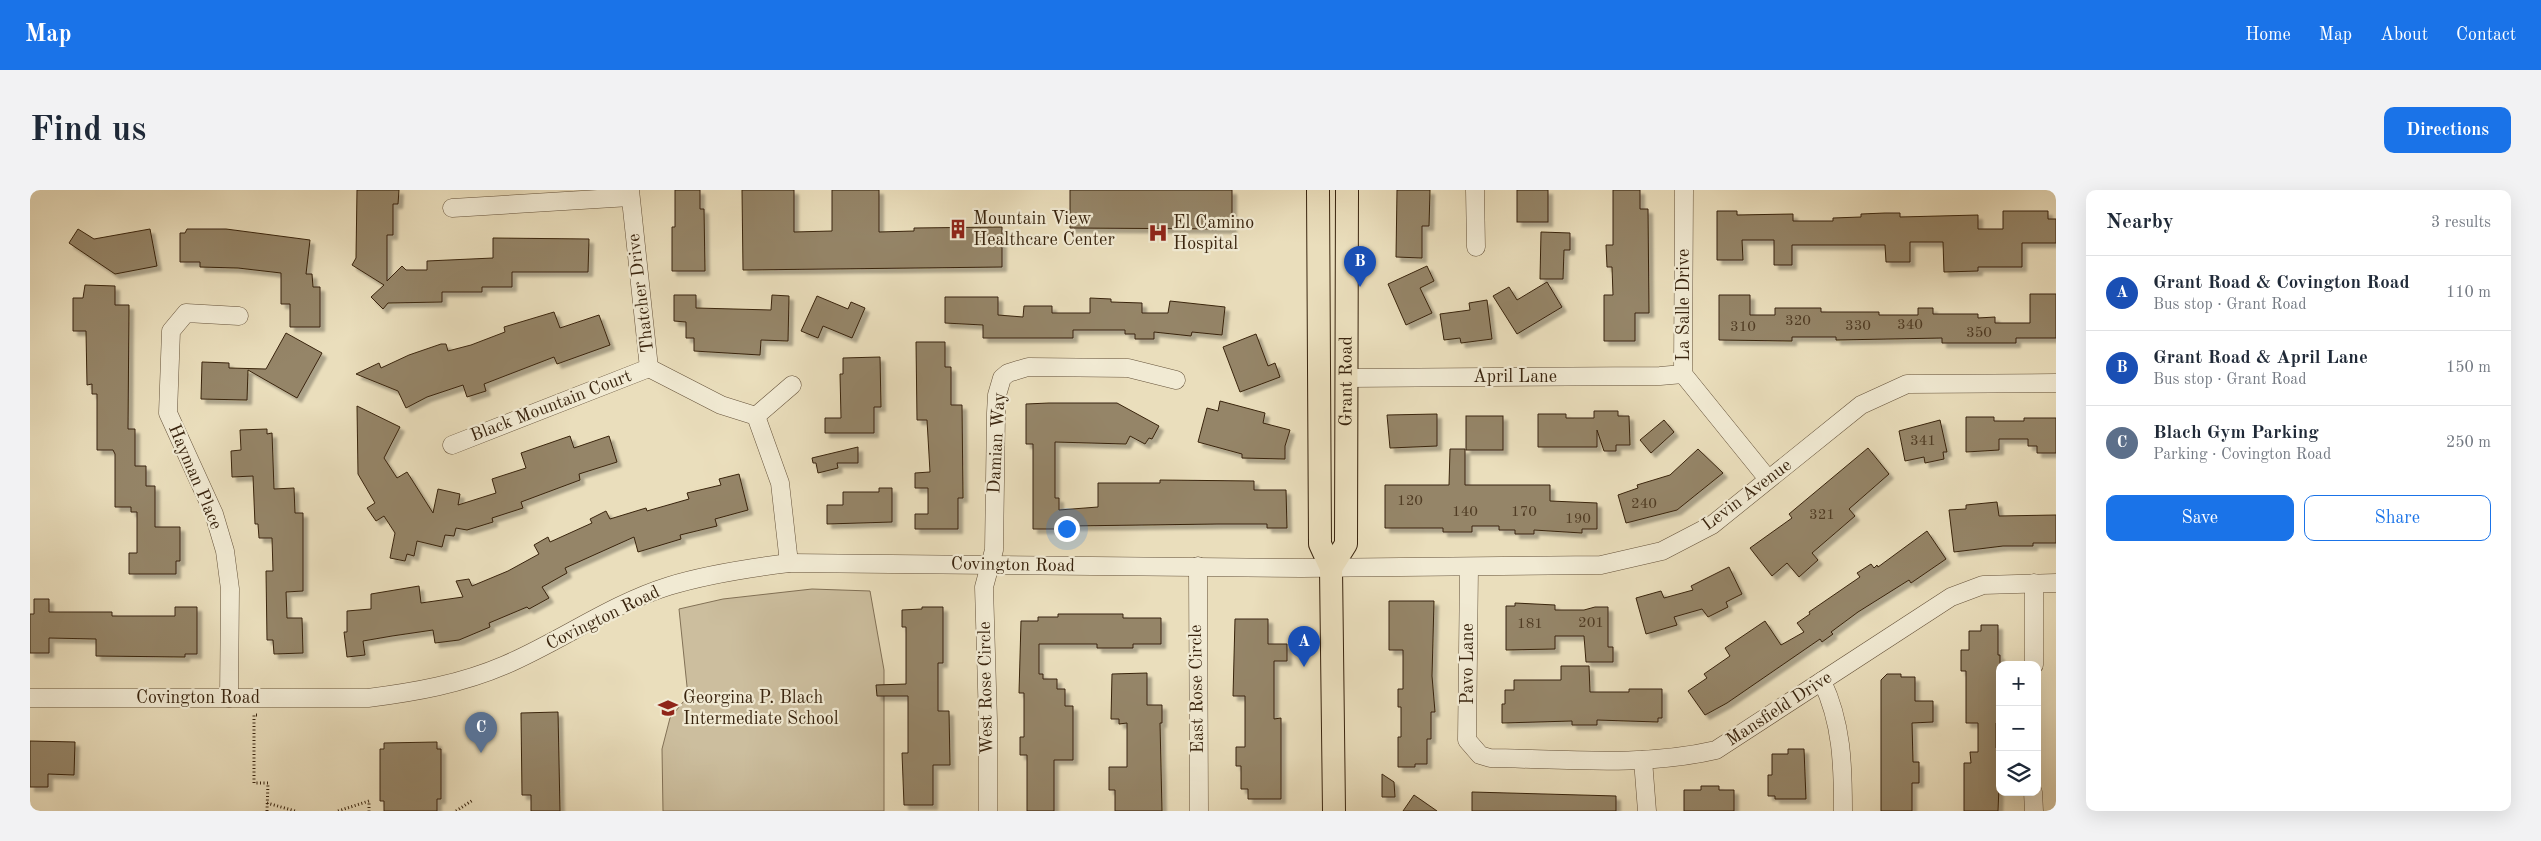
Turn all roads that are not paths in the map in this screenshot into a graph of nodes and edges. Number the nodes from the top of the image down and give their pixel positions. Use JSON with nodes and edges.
{"nodes":[{"id":1,"x":1318,"y":190,"type":"edge"},
{"id":2,"x":1347,"y":190,"type":"edge"},
{"id":3,"x":1475,"y":190,"type":"edge"},
{"id":4,"x":1684,"y":190,"type":"edge"},
{"id":5,"x":630,"y":194,"type":"edge"},
{"id":6,"x":452,"y":208,"type":"dead end"},
{"id":7,"x":1476,"y":248,"type":"dead end"},
{"id":8,"x":239,"y":316,"type":"dead end"},
{"id":9,"x":649,"y":368,"type":"junction"},
{"id":10,"x":1683,"y":374,"type":"junction"},
{"id":11,"x":1346,"y":378,"type":"junction"},
{"id":12,"x":1176,"y":380,"type":"dead end"},
{"id":13,"x":2056,"y":383,"type":"edge"},
{"id":14,"x":792,"y":385,"type":"dead end"},
{"id":15,"x":756,"y":416,"type":"junction"},
{"id":16,"x":452,"y":445,"type":"dead end"},
{"id":17,"x":1768,"y":479,"type":"junction"},
{"id":18,"x":789,"y":563,"type":"junction"},
{"id":19,"x":989,"y":565,"type":"junction"},
{"id":20,"x":1198,"y":566,"type":"junction"},
{"id":21,"x":1331,"y":568,"type":"junction"},
{"id":22,"x":1469,"y":568,"type":"junction"},
{"id":23,"x":2034,"y":583,"type":"junction"},
{"id":24,"x":2056,"y":583,"type":"edge"},
{"id":25,"x":2034,"y":661,"type":"edge"},
{"id":26,"x":1822,"y":681,"type":"junction"},
{"id":27,"x":30,"y":698,"type":"edge"},
{"id":28,"x":229,"y":698,"type":"junction"},
{"id":29,"x":1480,"y":755,"type":"joint"},
{"id":30,"x":1643,"y":760,"type":"junction"},
{"id":31,"x":2033,"y":796,"type":"edge"},
{"id":32,"x":988,"y":811,"type":"edge"},
{"id":33,"x":1199,"y":811,"type":"edge"},
{"id":34,"x":1334,"y":811,"type":"edge"},
{"id":35,"x":1647,"y":811,"type":"edge"},
{"id":36,"x":1843,"y":811,"type":"edge"},
{"id":37,"x":2034,"y":811,"type":"edge"}],
"edges":[{"from":1,"to":21,"type":"main road","name":"Grant Road"},
{"from":2,"to":11,"type":"main road","name":"Grant Road"},
{"from":3,"to":7,"type":"street"},
{"from":4,"to":10,"type":"street","name":"La Salle Drive"},
{"from":5,"to":6,"type":"street"},
{"from":5,"to":9,"type":"street","name":"Thatcher Drive"},
{"from":8,"to":28,"type":"street","name":"Hayman Place"},
{"from":9,"to":15,"type":"street","name":"Thatcher Drive"},
{"from":9,"to":16,"type":"street","name":"Black Mountain Court"},
{"from":10,"to":11,"type":"street","name":"April Lane"},
{"from":10,"to":17,"type":"street","name":"La Salle Drive"},
{"from":11,"to":21,"type":"main road","name":"Grant Road"},
{"from":12,"to":19,"type":"street","name":"Damian Way"},
{"from":13,"to":17,"type":"street","name":"Levin Avenue"},
{"from":14,"to":15,"type":"street"},
{"from":15,"to":18,"type":"street"},
{"from":17,"to":22,"type":"street","name":"Levin Avenue"},
{"from":18,"to":19,"type":"street","name":"Covington Road"},
{"from":18,"to":28,"type":"street","name":"Covington Road"},
{"from":19,"to":20,"type":"street","name":"Covington Road"},
{"from":19,"to":32,"type":"street","name":"West Rose Circle"},
{"from":20,"to":21,"type":"street","name":"Covington Road"},
{"from":20,"to":33,"type":"street","name":"East Rose Circle"},
{"from":21,"to":22,"type":"street","name":"Levin Avenue"},
{"from":21,"to":34,"type":"main road","name":"Grant Road"},
{"from":22,"to":29,"type":"street","name":"Pavo Lane"},
{"from":23,"to":24,"type":"street","name":"Mansfield Drive"},
{"from":23,"to":25,"type":"street"},
{"from":23,"to":26,"type":"street","name":"Mansfield Drive"},
{"from":26,"to":30,"type":"street","name":"Mansfield Drive"},
{"from":26,"to":36,"type":"street"},
{"from":27,"to":28,"type":"street","name":"Covington Road"},
{"from":29,"to":30,"type":"street","name":"Mansfield Drive"},
{"from":30,"to":35,"type":"street"},
{"from":31,"to":37,"type":"street"}]}
